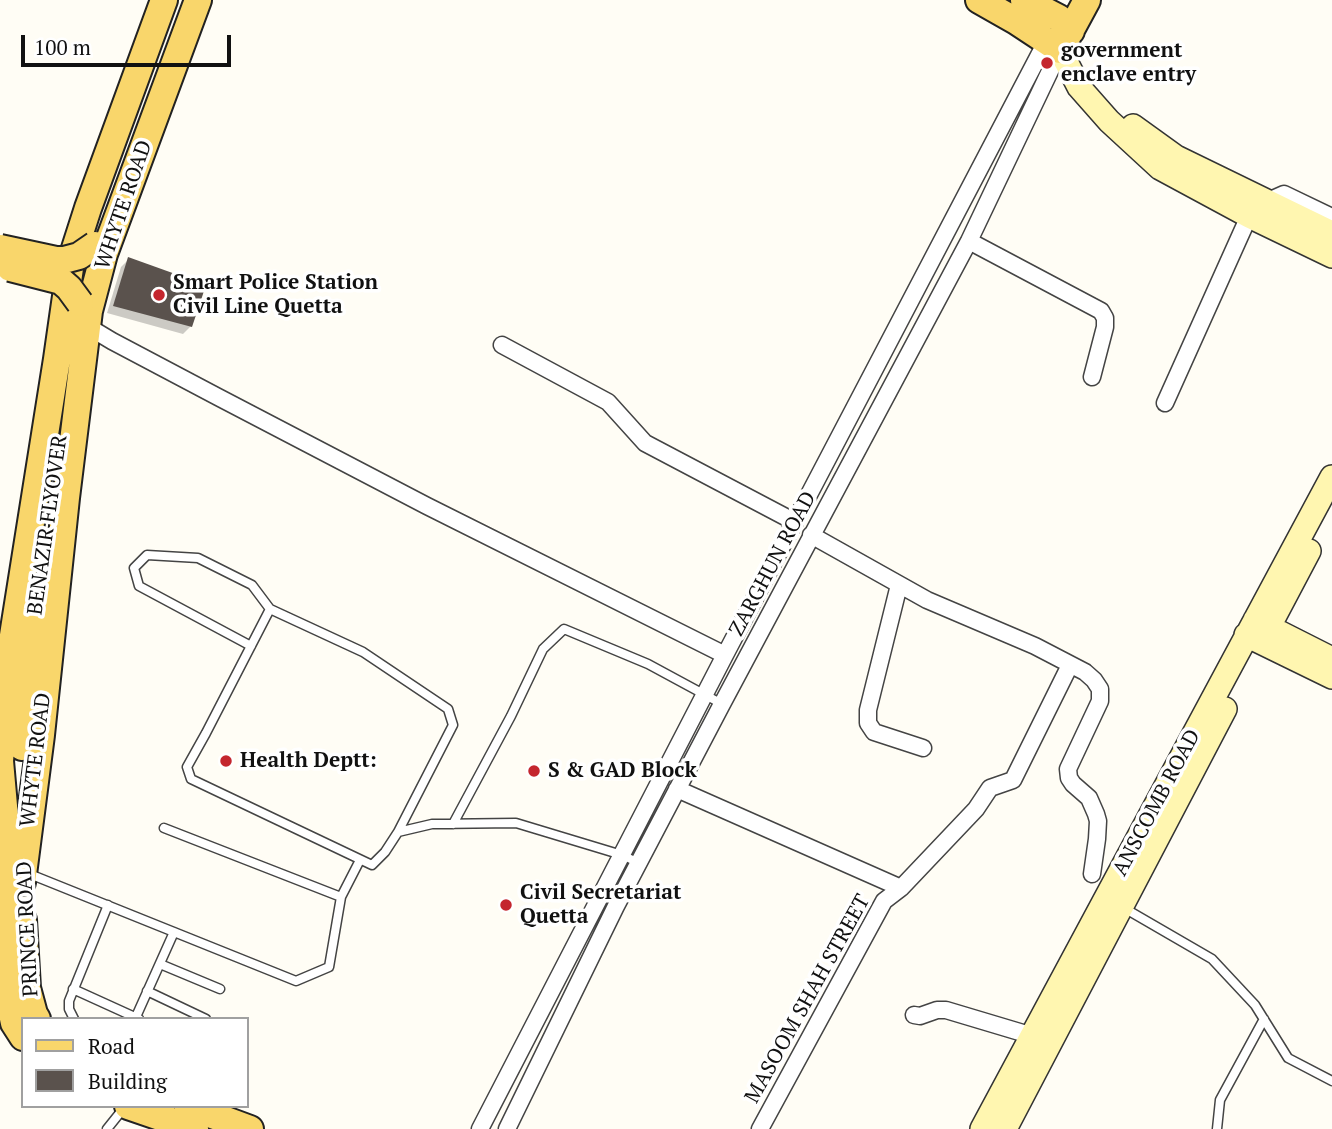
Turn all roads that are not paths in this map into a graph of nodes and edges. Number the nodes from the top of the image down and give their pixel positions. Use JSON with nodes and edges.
{"nodes":[{"id":1,"x":164,"y":0,"type":"edge"},
{"id":2,"x":181,"y":0,"type":"edge"},
{"id":3,"x":198,"y":0,"type":"edge"},
{"id":4,"x":979,"y":0,"type":"edge"},
{"id":5,"x":1024,"y":0,"type":"edge"},
{"id":6,"x":1087,"y":0,"type":"edge"},
{"id":7,"x":1061,"y":28,"type":"edge"},
{"id":8,"x":1273,"y":204,"type":"junction"},
{"id":9,"x":1249,"y":216,"type":"junction"},
{"id":10,"x":1332,"y":217,"type":"edge"},
{"id":11,"x":1332,"y":233,"type":"edge"},
{"id":12,"x":969,"y":241,"type":"junction"},
{"id":13,"x":94,"y":245,"type":"junction"},
{"id":14,"x":0,"y":248,"type":"edge"},
{"id":15,"x":1332,"y":256,"type":"edge"},
{"id":16,"x":0,"y":265,"type":"edge"},
{"id":17,"x":83,"y":315,"type":"junction"},
{"id":18,"x":502,"y":345,"type":"dead end"},
{"id":19,"x":1092,"y":377,"type":"dead end"},
{"id":20,"x":1165,"y":403,"type":"dead end"},
{"id":21,"x":1332,"y":477,"type":"edge"},
{"id":22,"x":1332,"y":508,"type":"edge"},
{"id":23,"x":795,"y":522,"type":"junction"},
{"id":24,"x":811,"y":534,"type":"junction"},
{"id":25,"x":899,"y":585,"type":"junction"},
{"id":26,"x":270,"y":609,"type":"junction"},
{"id":27,"x":1257,"y":631,"type":"junction"},
{"id":28,"x":251,"y":646,"type":"junction"},
{"id":29,"x":725,"y":655,"type":"junction"},
{"id":30,"x":1332,"y":659,"type":"edge"},
{"id":31,"x":1070,"y":665,"type":"junction"},
{"id":32,"x":1332,"y":677,"type":"edge"},
{"id":33,"x":705,"y":695,"type":"junction"},
{"id":34,"x":722,"y":704,"type":"junction"},
{"id":35,"x":22,"y":747,"type":"joint"},
{"id":36,"x":923,"y":748,"type":"dead end"},
{"id":37,"x":677,"y":789,"type":"junction"},
{"id":38,"x":453,"y":824,"type":"junction"},
{"id":39,"x":164,"y":828,"type":"dead end"},
{"id":40,"x":398,"y":832,"type":"junction"},
{"id":41,"x":15,"y":853,"type":"junction"},
{"id":42,"x":622,"y":855,"type":"junction"},
{"id":43,"x":360,"y":860,"type":"junction"},
{"id":44,"x":639,"y":863,"type":"junction"},
{"id":45,"x":1092,"y":874,"type":"dead end"},
{"id":46,"x":901,"y":888,"type":"junction"},
{"id":47,"x":341,"y":897,"type":"junction"},
{"id":48,"x":1114,"y":904,"type":"junction"},
{"id":49,"x":108,"y":905,"type":"junction"},
{"id":50,"x":174,"y":932,"type":"junction"},
{"id":51,"x":160,"y":964,"type":"junction"},
{"id":52,"x":73,"y":989,"type":"junction"},
{"id":53,"x":220,"y":989,"type":"dead end"},
{"id":54,"x":148,"y":991,"type":"junction"},
{"id":55,"x":914,"y":1015,"type":"dead end"},
{"id":56,"x":36,"y":1017,"type":"edge"},
{"id":57,"x":73,"y":1017,"type":"edge"},
{"id":58,"x":135,"y":1017,"type":"edge"},
{"id":59,"x":137,"y":1017,"type":"edge"},
{"id":60,"x":202,"y":1017,"type":"edge"},
{"id":61,"x":1264,"y":1019,"type":"junction"},
{"id":62,"x":21,"y":1034,"type":"edge"},
{"id":63,"x":1033,"y":1036,"type":"junction"},
{"id":64,"x":1332,"y":1081,"type":"edge"},
{"id":65,"x":125,"y":1108,"type":"edge"},
{"id":66,"x":133,"y":1108,"type":"edge"},
{"id":67,"x":193,"y":1108,"type":"edge"},
{"id":68,"x":107,"y":1129,"type":"edge"},
{"id":69,"x":195,"y":1129,"type":"edge"},
{"id":70,"x":250,"y":1129,"type":"edge"},
{"id":71,"x":480,"y":1129,"type":"edge"},
{"id":72,"x":507,"y":1129,"type":"edge"},
{"id":73,"x":760,"y":1129,"type":"edge"},
{"id":74,"x":982,"y":1129,"type":"edge"},
{"id":75,"x":1005,"y":1129,"type":"edge"},
{"id":76,"x":1217,"y":1129,"type":"edge"}],
"edges":[{"from":1,"to":41,"type":"main road","name":"WHYTE ROAD"},
{"from":2,"to":13,"type":"main road","name":"BENAZIR FLYOVER"},
{"from":3,"to":17,"type":"main road","name":"WHYTE ROAD"},
{"from":4,"to":7,"type":"main road"},
{"from":5,"to":7,"type":"main road"},
{"from":6,"to":7,"type":"main road","name":"ZARGHUN ROAD"},
{"from":7,"to":8,"type":"street"},
{"from":7,"to":9,"type":"street"},
{"from":7,"to":12,"type":"street","name":"ZARGHUN ROAD"},
{"from":7,"to":23,"type":"street","name":"ZARGHUN ROAD"},
{"from":8,"to":10,"type":"street"},
{"from":8,"to":11,"type":"street"},
{"from":9,"to":15,"type":"street"},
{"from":9,"to":20,"type":"street"},
{"from":12,"to":19,"type":"street"},
{"from":12,"to":24,"type":"street","name":"ZARGHUN ROAD"},
{"from":13,"to":14,"type":"main road","bridge":true},
{"from":13,"to":17,"type":"main road","name":"BENAZIR FLYOVER"},
{"from":16,"to":17,"type":"main road","bridge":true},
{"from":17,"to":29,"type":"street"},
{"from":17,"to":35,"type":"main road","name":"BENAZIR FLYOVER"},
{"from":17,"to":41,"type":"main road","name":"WHYTE ROAD"},
{"from":18,"to":23,"type":"street"},
{"from":21,"to":27,"type":"street","name":"ANSCOMB ROAD"},
{"from":22,"to":27,"type":"street","name":"ANSCOMB ROAD"},
{"from":23,"to":29,"type":"street","name":"ZARGHUN ROAD"},
{"from":24,"to":25,"type":"street"},
{"from":24,"to":34,"type":"street","name":"ZARGHUN ROAD"},
{"from":25,"to":31,"type":"street"},
{"from":25,"to":36,"type":"street"},
{"from":26,"to":28,"type":"lane"},
{"from":26,"to":28,"type":"lane"},
{"from":26,"to":40,"type":"lane"},
{"from":27,"to":30,"type":"street"},
{"from":27,"to":32,"type":"street"},
{"from":27,"to":48,"type":"street","name":"ANSCOMB ROAD"},
{"from":28,"to":43,"type":"lane"},
{"from":29,"to":33,"type":"street","name":"ZARGHUN ROAD"},
{"from":31,"to":45,"type":"street"},
{"from":31,"to":46,"type":"street","name":"MASOOM SHAH STREET"},
{"from":33,"to":34,"type":"lane"},
{"from":33,"to":38,"type":"lane"},
{"from":33,"to":42,"type":"street","name":"ZARGHUN ROAD"},
{"from":34,"to":37,"type":"street","name":"ZARGHUN ROAD"},
{"from":35,"to":41,"type":"main road","name":"WHYTE ROAD"},
{"from":37,"to":44,"type":"street","name":"ZARGHUN ROAD"},
{"from":37,"to":46,"type":"street"},
{"from":38,"to":40,"type":"lane"},
{"from":38,"to":42,"type":"lane"},
{"from":39,"to":47,"type":"lane"},
{"from":40,"to":43,"type":"lane"},
{"from":41,"to":49,"type":"lane"},
{"from":41,"to":56,"type":"main road","name":"PRINCE ROAD"},
{"from":41,"to":62,"type":"main road","name":"PRINCE ROAD"},
{"from":42,"to":44,"type":"lane"},
{"from":42,"to":71,"type":"street","name":"ZARGHUN ROAD"},
{"from":43,"to":47,"type":"lane"},
{"from":44,"to":72,"type":"street","name":"ZARGHUN ROAD"},
{"from":46,"to":73,"type":"street","name":"MASOOM SHAH STREET"},
{"from":47,"to":50,"type":"lane"},
{"from":48,"to":61,"type":"lane"},
{"from":48,"to":63,"type":"street","name":"ANSCOMB ROAD"},
{"from":48,"to":75,"type":"street","name":"ANSCOMB ROAD"},
{"from":49,"to":50,"type":"lane"},
{"from":49,"to":52,"type":"lane"},
{"from":50,"to":51,"type":"lane"},
{"from":51,"to":53,"type":"lane"},
{"from":51,"to":54,"type":"lane"},
{"from":52,"to":57,"type":"lane"},
{"from":52,"to":58,"type":"lane"},
{"from":54,"to":59,"type":"lane"},
{"from":54,"to":60,"type":"lane"},
{"from":55,"to":63,"type":"street"},
{"from":61,"to":64,"type":"lane"},
{"from":61,"to":76,"type":"lane"},
{"from":63,"to":74,"type":"street","name":"ANSCOMB ROAD"},
{"from":65,"to":68,"type":"lane"},
{"from":66,"to":69,"type":"main road"},
{"from":67,"to":70,"type":"main road"}]}
